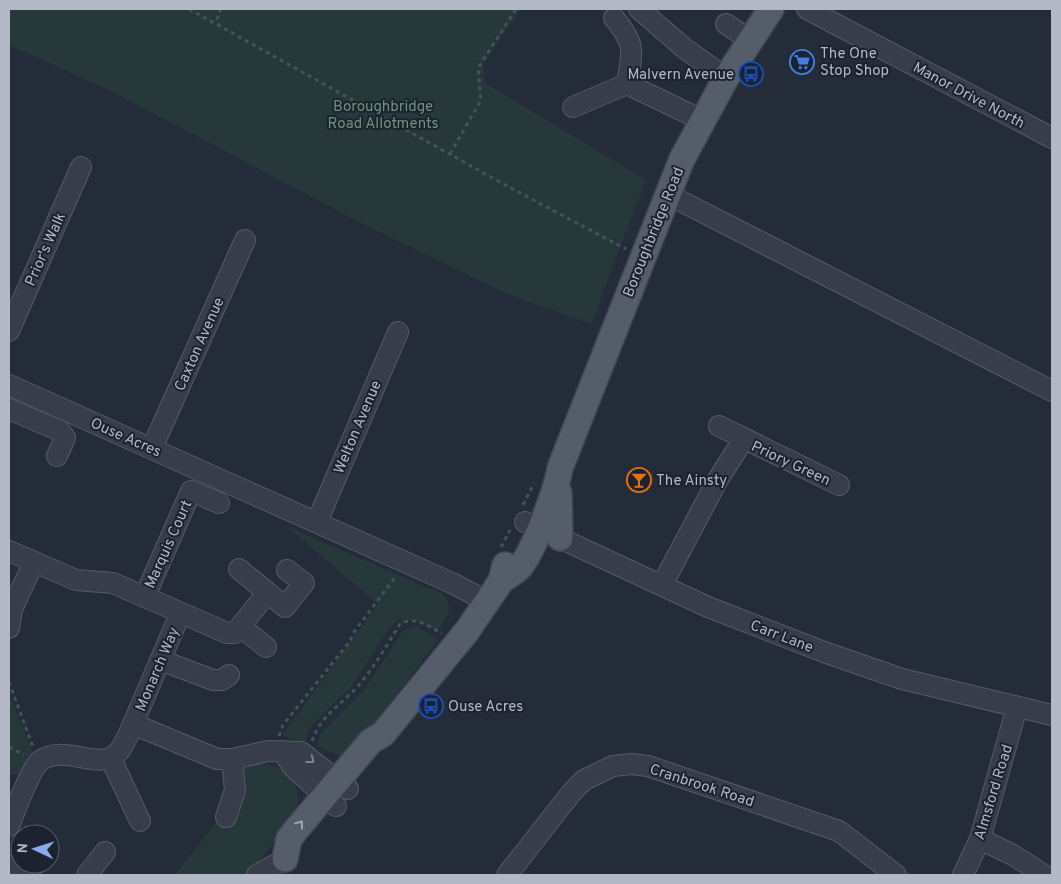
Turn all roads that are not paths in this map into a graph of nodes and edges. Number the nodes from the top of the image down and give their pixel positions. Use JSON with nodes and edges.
{"nodes":[{"id":1,"x":639,"y":9,"type":"edge"},
{"id":2,"x":771,"y":9,"type":"edge"},
{"id":3,"x":807,"y":9,"type":"edge"},
{"id":4,"x":614,"y":18,"type":"dead end"},
{"id":5,"x":726,"y":24,"type":"dead end"},
{"id":6,"x":750,"y":40,"type":"junction"},
{"id":7,"x":726,"y":78,"type":"junction"},
{"id":8,"x":627,"y":84,"type":"junction"},
{"id":9,"x":573,"y":107,"type":"dead end"},
{"id":10,"x":702,"y":120,"type":"junction"},
{"id":11,"x":1052,"y":138,"type":"edge"},
{"id":12,"x":81,"y":167,"type":"dead end"},
{"id":13,"x":667,"y":194,"type":"junction"},
{"id":14,"x":245,"y":240,"type":"dead end"},
{"id":15,"x":9,"y":330,"type":"edge"},
{"id":16,"x":398,"y":332,"type":"dead end"},
{"id":17,"x":9,"y":385,"type":"edge"},
{"id":18,"x":1052,"y":391,"type":"edge"},
{"id":19,"x":9,"y":409,"type":"edge"},
{"id":20,"x":719,"y":426,"type":"dead end"},
{"id":21,"x":743,"y":440,"type":"junction"},
{"id":22,"x":152,"y":448,"type":"junction"},
{"id":23,"x":57,"y":456,"type":"dead end"},
{"id":24,"x":839,"y":485,"type":"dead end"},
{"id":25,"x":220,"y":503,"type":"dead end"},
{"id":26,"x":317,"y":522,"type":"junction"},
{"id":27,"x":542,"y":530,"type":"junction"},
{"id":28,"x":9,"y":551,"type":"edge"},
{"id":29,"x":34,"y":562,"type":"junction"},
{"id":30,"x":239,"y":570,"type":"dead end"},
{"id":31,"x":288,"y":570,"type":"dead end"},
{"id":32,"x":662,"y":585,"type":"junction"},
{"id":33,"x":267,"y":593,"type":"junction"},
{"id":34,"x":145,"y":596,"type":"junction"},
{"id":35,"x":488,"y":602,"type":"junction"},
{"id":36,"x":180,"y":614,"type":"junction"},
{"id":37,"x":241,"y":627,"type":"junction"},
{"id":38,"x":9,"y":628,"type":"edge"},
{"id":39,"x":266,"y":647,"type":"dead end"},
{"id":40,"x":160,"y":660,"type":"junction"},
{"id":41,"x":229,"y":675,"type":"dead end"},
{"id":42,"x":1017,"y":707,"type":"junction"},
{"id":43,"x":1051,"y":713,"type":"edge"},
{"id":44,"x":133,"y":724,"type":"junction"},
{"id":45,"x":282,"y":751,"type":"junction"},
{"id":46,"x":111,"y":759,"type":"junction"},
{"id":47,"x":232,"y":759,"type":"junction"},
{"id":48,"x":336,"y":792,"type":"junction"},
{"id":49,"x":226,"y":817,"type":"dead end"},
{"id":50,"x":140,"y":821,"type":"dead end"},
{"id":51,"x":9,"y":826,"type":"edge"},
{"id":52,"x":980,"y":839,"type":"junction"},
{"id":53,"x":105,"y":852,"type":"dead end"},
{"id":54,"x":9,"y":865,"type":"edge"},
{"id":55,"x":279,"y":867,"type":"edge"},
{"id":56,"x":31,"y":875,"type":"edge"},
{"id":57,"x":87,"y":875,"type":"edge"},
{"id":58,"x":257,"y":875,"type":"edge"},
{"id":59,"x":508,"y":875,"type":"edge"},
{"id":60,"x":896,"y":875,"type":"edge"},
{"id":61,"x":963,"y":875,"type":"edge"},
{"id":62,"x":1044,"y":875,"type":"edge"}],
"edges":[{"from":1,"to":7,"type":"street"},
{"from":2,"to":6,"type":"main road","name":"Boroughbridge Road"},
{"from":3,"to":11,"type":"street","name":"Manor Drive North"},
{"from":4,"to":8,"type":"street"},
{"from":5,"to":6,"type":"street"},
{"from":6,"to":7,"type":"main road","name":"Boroughbridge Road"},
{"from":7,"to":10,"type":"main road","name":"Boroughbridge Road"},
{"from":8,"to":9,"type":"street"},
{"from":8,"to":10,"type":"street"},
{"from":10,"to":13,"type":"main road","name":"Boroughbridge Road"},
{"from":12,"to":15,"type":"street","name":"Prior's Walk"},
{"from":13,"to":18,"type":"street"},
{"from":13,"to":27,"type":"main road","name":"Boroughbridge Road"},
{"from":14,"to":22,"type":"street","name":"Caxton Avenue"},
{"from":16,"to":26,"type":"street","name":"Welton Avenue"},
{"from":17,"to":22,"type":"street","name":"Ouse Acres"},
{"from":19,"to":23,"type":"street"},
{"from":20,"to":21,"type":"street","name":"Priory Green"},
{"from":21,"to":24,"type":"street","name":"Priory Green"},
{"from":21,"to":32,"type":"street","name":"Priory Green"},
{"from":22,"to":26,"type":"street","name":"Ouse Acres"},
{"from":25,"to":34,"type":"street","name":"Marquis Court"},
{"from":26,"to":35,"type":"street","name":"Ouse Acres"},
{"from":27,"to":32,"type":"street","name":"Carr Lane"},
{"from":27,"to":35,"type":"main road","name":"Boroughbridge Road"},
{"from":28,"to":29,"type":"street","name":"Monarch Way"},
{"from":29,"to":34,"type":"street","name":"Monarch Way"},
{"from":29,"to":38,"type":"street"},
{"from":30,"to":33,"type":"street"},
{"from":31,"to":33,"type":"street"},
{"from":32,"to":42,"type":"street","name":"Carr Lane"},
{"from":33,"to":37,"type":"street"},
{"from":34,"to":36,"type":"street","name":"Monarch Way"},
{"from":35,"to":48,"type":"main road","name":"Boroughbridge Road"},
{"from":36,"to":37,"type":"street","name":"Monarch Way"},
{"from":36,"to":40,"type":"street","name":"Monarch Way"},
{"from":37,"to":39,"type":"street"},
{"from":40,"to":41,"type":"street"},
{"from":40,"to":44,"type":"street","name":"Monarch Way"},
{"from":42,"to":43,"type":"street","name":"Carr Lane"},
{"from":42,"to":52,"type":"street","name":"Almsford Road"},
{"from":44,"to":46,"type":"street","name":"Monarch Way"},
{"from":44,"to":47,"type":"street"},
{"from":45,"to":47,"type":"street"},
{"from":45,"to":48,"type":"street"},
{"from":45,"to":48,"type":"street","one_way":true},
{"from":46,"to":50,"type":"street"},
{"from":46,"to":51,"type":"street"},
{"from":47,"to":49,"type":"street"},
{"from":48,"to":55,"type":"main road","name":"Boroughbridge Road"},
{"from":52,"to":61,"type":"street","name":"Almsford Road"},
{"from":52,"to":62,"type":"street"},
{"from":53,"to":57,"type":"street"},
{"from":54,"to":56,"type":"street"},
{"from":55,"to":58,"type":"street"},
{"from":59,"to":60,"type":"street","name":"Cranbrook Road"}]}
